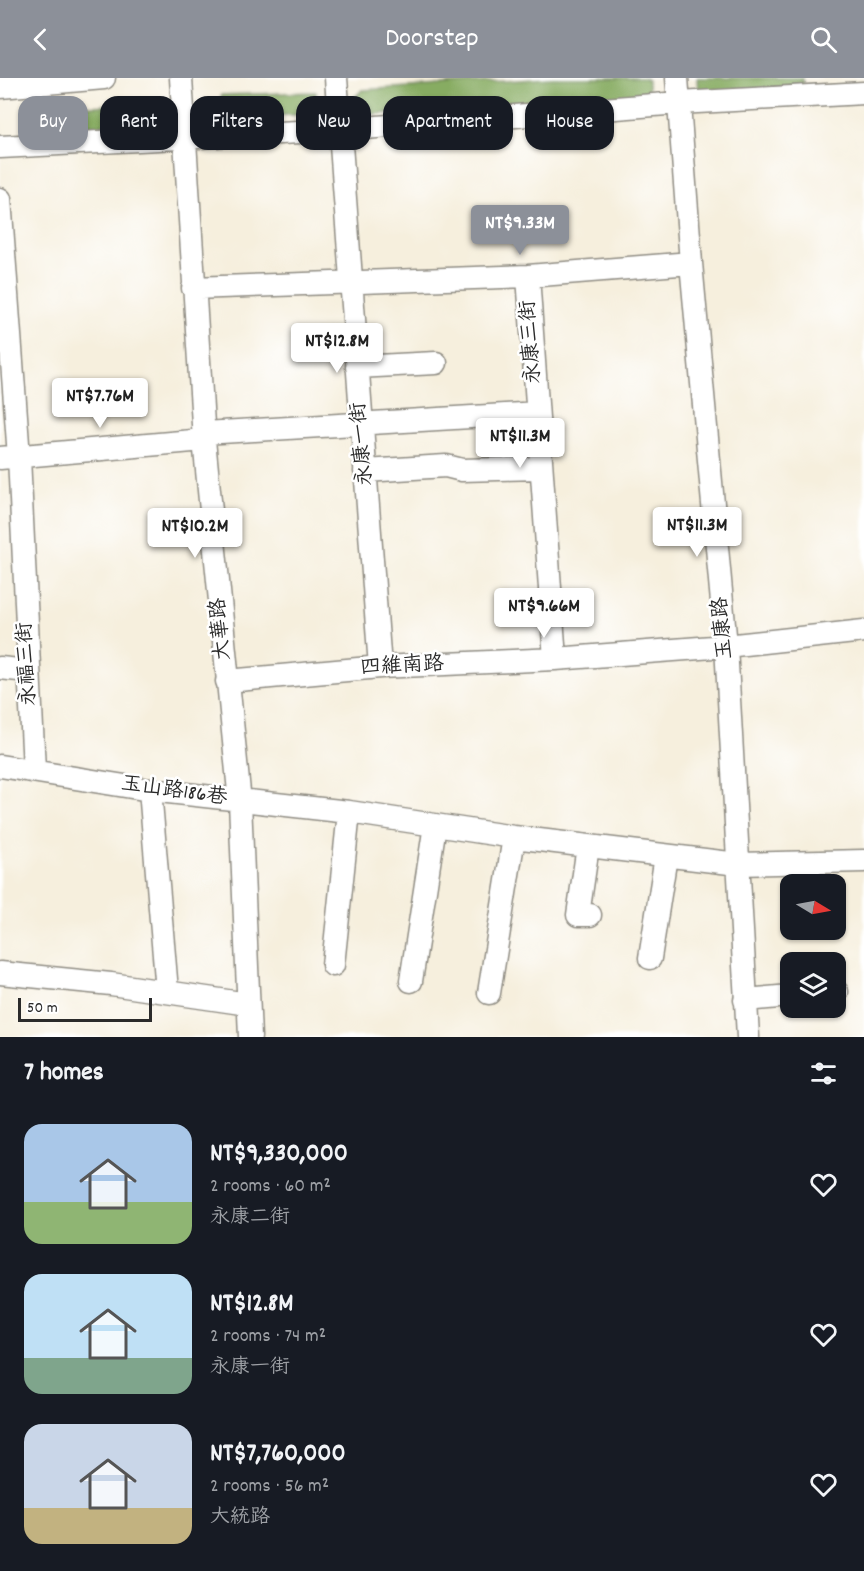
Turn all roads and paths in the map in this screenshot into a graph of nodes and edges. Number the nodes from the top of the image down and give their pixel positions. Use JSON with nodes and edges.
{"nodes":[{"id":1,"x":104,"y":78,"type":"edge"},
{"id":2,"x":181,"y":78,"type":"edge"},
{"id":3,"x":336,"y":78,"type":"edge"},
{"id":4,"x":677,"y":78,"type":"edge"},
{"id":5,"x":0,"y":87,"type":"edge"},
{"id":6,"x":864,"y":93,"type":"edge"},
{"id":7,"x":337,"y":96,"type":"edge"},
{"id":8,"x":679,"y":103,"type":"junction"},
{"id":9,"x":371,"y":127,"type":"edge"},
{"id":10,"x":296,"y":132,"type":"edge"},
{"id":11,"x":184,"y":137,"type":"junction"},
{"id":12,"x":0,"y":147,"type":"edge"},
{"id":13,"x":341,"y":150,"type":"edge"},
{"id":14,"x":0,"y":199,"type":"edge"},
{"id":15,"x":691,"y":263,"type":"junction"},
{"id":16,"x":528,"y":276,"type":"junction"},
{"id":17,"x":352,"y":282,"type":"junction"},
{"id":18,"x":194,"y":288,"type":"junction"},
{"id":19,"x":436,"y":363,"type":"dead end"},
{"id":20,"x":357,"y":367,"type":"junction"},
{"id":21,"x":537,"y":413,"type":"junction"},
{"id":22,"x":361,"y":423,"type":"junction"},
{"id":23,"x":204,"y":436,"type":"junction"},
{"id":24,"x":10,"y":457,"type":"edge"},
{"id":25,"x":541,"y":468,"type":"junction"},
{"id":26,"x":365,"y":471,"type":"junction"},
{"id":27,"x":864,"y":631,"type":"edge"},
{"id":28,"x":726,"y":646,"type":"junction"},
{"id":29,"x":555,"y":659,"type":"junction"},
{"id":30,"x":380,"y":667,"type":"junction"},
{"id":31,"x":0,"y":668,"type":"edge"},
{"id":32,"x":28,"y":671,"type":"junction"},
{"id":33,"x":227,"y":681,"type":"junction"},
{"id":34,"x":0,"y":766,"type":"edge"},
{"id":35,"x":34,"y":770,"type":"junction"},
{"id":36,"x":150,"y":790,"type":"junction"},
{"id":37,"x":240,"y":802,"type":"junction"},
{"id":38,"x":349,"y":812,"type":"junction"},
{"id":39,"x":435,"y":825,"type":"junction"},
{"id":40,"x":514,"y":837,"type":"junction"},
{"id":41,"x":588,"y":846,"type":"junction"},
{"id":42,"x":666,"y":856,"type":"junction"},
{"id":43,"x":864,"y":861,"type":"edge"},
{"id":44,"x":738,"y":864,"type":"junction"},
{"id":45,"x":590,"y":915,"type":"dead end"},
{"id":46,"x":650,"y":958,"type":"dead end"},
{"id":47,"x":333,"y":965,"type":"dead end"},
{"id":48,"x":0,"y":973,"type":"edge"},
{"id":49,"x":411,"y":981,"type":"dead end"},
{"id":50,"x":166,"y":991,"type":"junction"},
{"id":51,"x":489,"y":993,"type":"dead end"},
{"id":52,"x":780,"y":997,"type":"edge"},
{"id":53,"x":746,"y":1000,"type":"junction"},
{"id":54,"x":248,"y":1004,"type":"junction"},
{"id":55,"x":250,"y":1037,"type":"edge"},
{"id":56,"x":748,"y":1037,"type":"edge"}],
"edges":[{"from":1,"to":5,"type":"street"},
{"from":2,"to":11,"type":"street","name":"大華路"},
{"from":3,"to":7,"type":"street","name":"永康一街"},
{"from":4,"to":8,"type":"street","name":"玉康路"},
{"from":6,"to":8,"type":"street"},
{"from":8,"to":9,"type":"street"},
{"from":8,"to":15,"type":"street","name":"玉康路"},
{"from":10,"to":11,"type":"street"},
{"from":11,"to":12,"type":"street"},
{"from":11,"to":18,"type":"street","name":"大華路"},
{"from":13,"to":17,"type":"street","name":"永康一街"},
{"from":14,"to":24,"type":"street","name":"永福三街"},
{"from":15,"to":16,"type":"street"},
{"from":15,"to":28,"type":"street","name":"玉康路"},
{"from":16,"to":17,"type":"street"},
{"from":16,"to":21,"type":"street","name":"永康三街"},
{"from":17,"to":18,"type":"street"},
{"from":17,"to":20,"type":"street","name":"永康一街"},
{"from":18,"to":23,"type":"street","name":"大華路"},
{"from":19,"to":20,"type":"street"},
{"from":20,"to":22,"type":"street","name":"永康一街"},
{"from":21,"to":22,"type":"street"},
{"from":21,"to":25,"type":"street","name":"永康三街"},
{"from":22,"to":23,"type":"street"},
{"from":22,"to":26,"type":"street","name":"永康一街"},
{"from":23,"to":24,"type":"street"},
{"from":23,"to":33,"type":"street","name":"大華路"},
{"from":24,"to":32,"type":"street","name":"永福三街"},
{"from":25,"to":26,"type":"street"},
{"from":25,"to":29,"type":"street","name":"永康三街"},
{"from":26,"to":30,"type":"street","name":"永康一街"},
{"from":27,"to":28,"type":"street","name":"四維南路"},
{"from":28,"to":29,"type":"street","name":"四維南路"},
{"from":28,"to":44,"type":"street","name":"玉康路"},
{"from":29,"to":30,"type":"street","name":"四維南路"},
{"from":30,"to":33,"type":"street","name":"四維南路"},
{"from":31,"to":32,"type":"street"},
{"from":32,"to":35,"type":"street","name":"永福三街"},
{"from":33,"to":37,"type":"street","name":"大華路"},
{"from":34,"to":35,"type":"street","name":"玉山路186巷"},
{"from":35,"to":36,"type":"street","name":"玉山路186巷"},
{"from":36,"to":37,"type":"street","name":"玉山路186巷"},
{"from":36,"to":50,"type":"street"},
{"from":37,"to":38,"type":"street","name":"玉山路186巷"},
{"from":37,"to":54,"type":"street","name":"大華路"},
{"from":38,"to":39,"type":"street","name":"玉山路186巷"},
{"from":38,"to":47,"type":"street"},
{"from":39,"to":40,"type":"street","name":"玉山路186巷"},
{"from":39,"to":49,"type":"street"},
{"from":40,"to":41,"type":"street","name":"玉山路186巷"},
{"from":40,"to":51,"type":"street"},
{"from":41,"to":42,"type":"street","name":"玉山路186巷"},
{"from":41,"to":45,"type":"street"},
{"from":42,"to":44,"type":"street","name":"玉山路186巷"},
{"from":42,"to":46,"type":"street"},
{"from":43,"to":44,"type":"street","name":"玉山路186巷"},
{"from":44,"to":53,"type":"street","name":"玉康路"},
{"from":48,"to":50,"type":"street"},
{"from":50,"to":54,"type":"street"},
{"from":52,"to":53,"type":"street"},
{"from":53,"to":56,"type":"street","name":"玉康路"},
{"from":54,"to":55,"type":"street","name":"大華路"}]}
